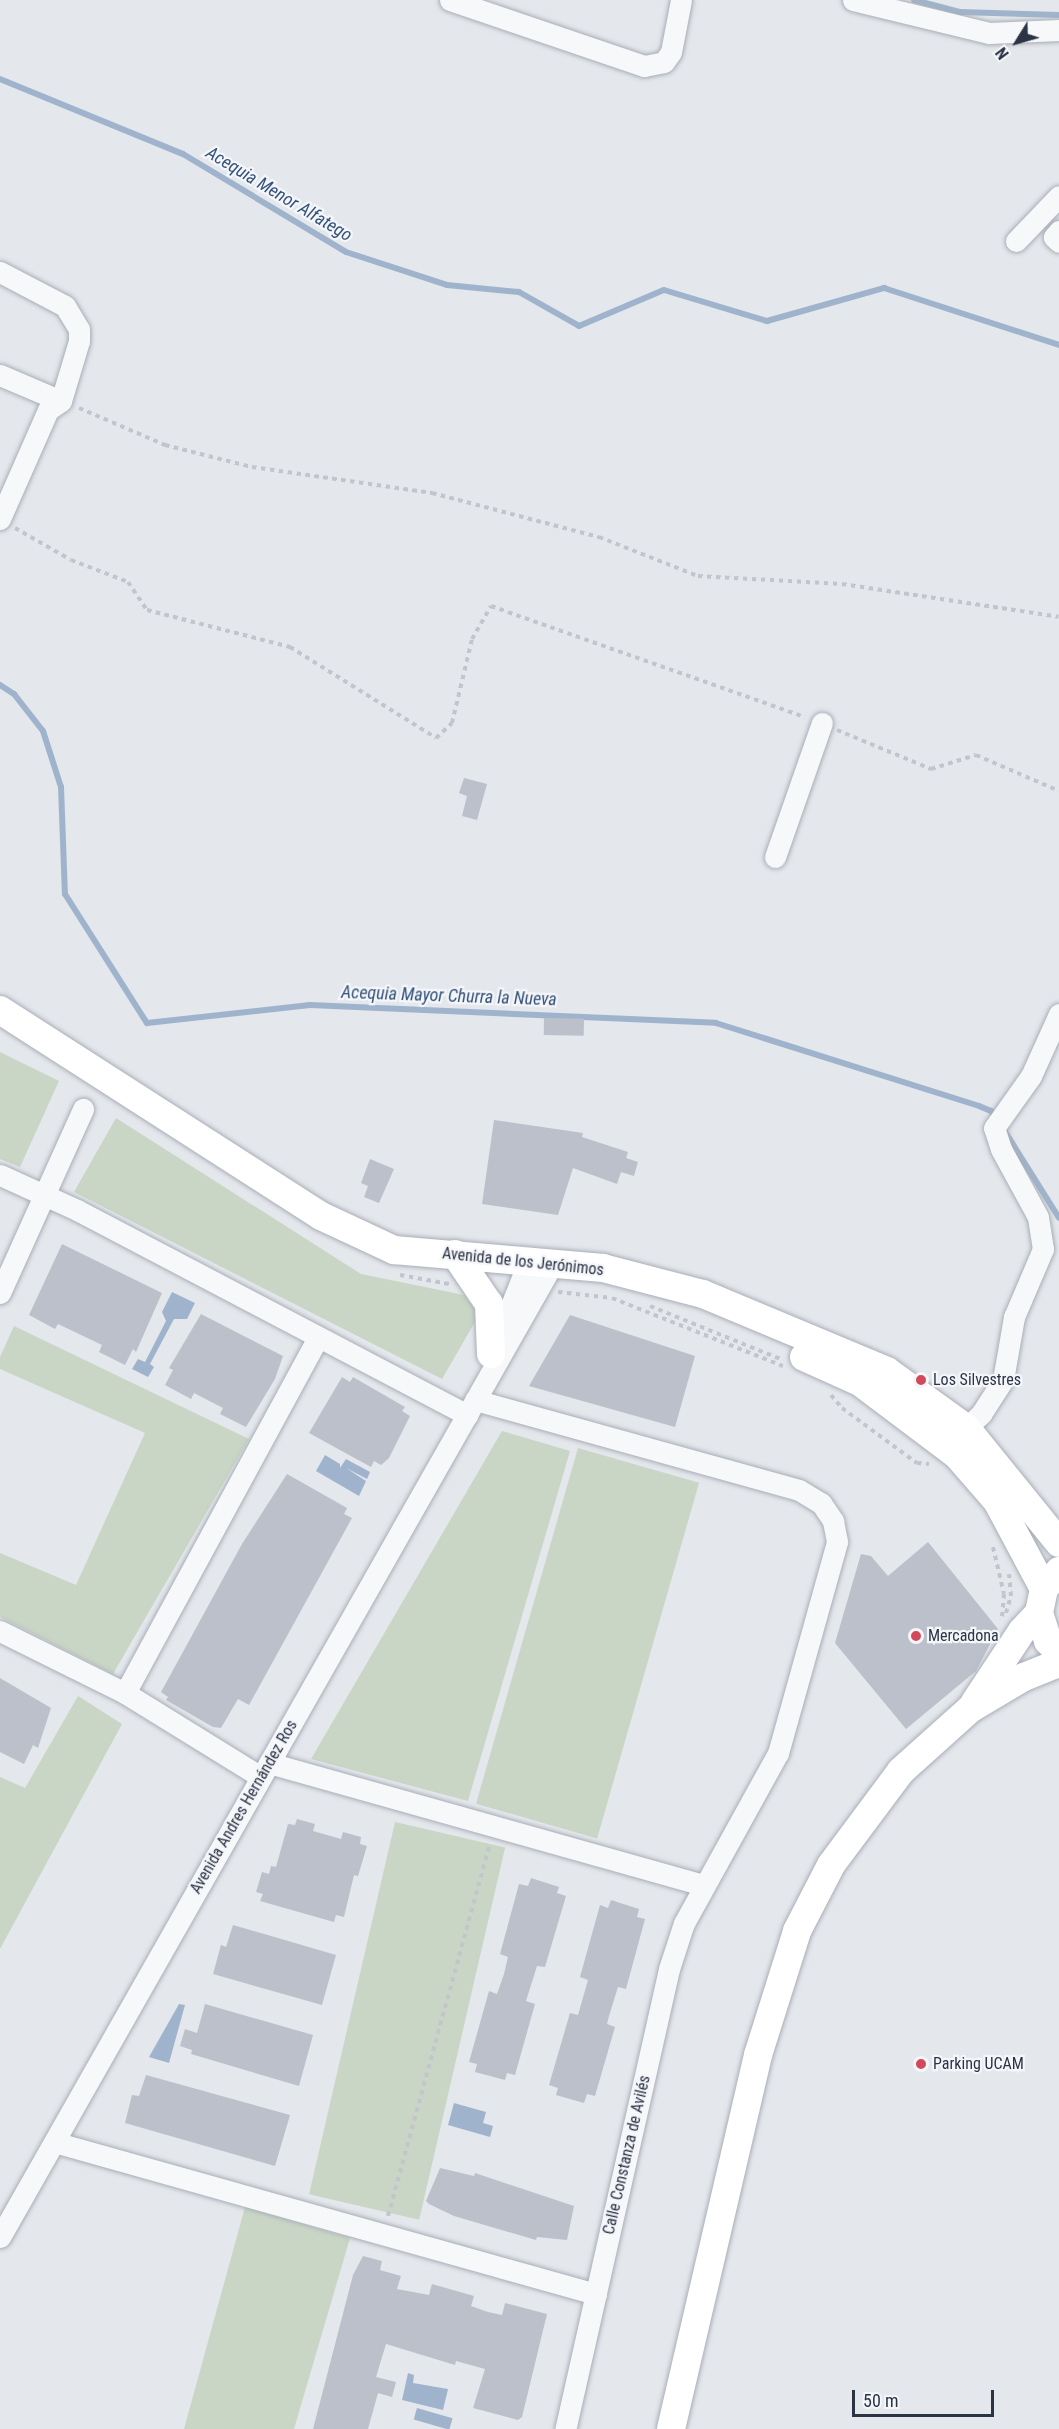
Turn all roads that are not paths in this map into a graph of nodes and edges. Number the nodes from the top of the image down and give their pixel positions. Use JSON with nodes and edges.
{"nodes":[{"id":1,"x":450,"y":0,"type":"edge"},
{"id":2,"x":681,"y":0,"type":"edge"},
{"id":3,"x":853,"y":0,"type":"edge"},
{"id":4,"x":1059,"y":30,"type":"edge"},
{"id":5,"x":1059,"y":196,"type":"edge"},
{"id":6,"x":1059,"y":231,"type":"edge"},
{"id":7,"x":1016,"y":241,"type":"dead end"},
{"id":8,"x":1059,"y":242,"type":"edge"},
{"id":9,"x":0,"y":272,"type":"edge"},
{"id":10,"x":0,"y":375,"type":"edge"},
{"id":11,"x":61,"y":401,"type":"junction"},
{"id":12,"x":0,"y":519,"type":"edge"},
{"id":13,"x":822,"y":723,"type":"road end"},
{"id":14,"x":775,"y":857,"type":"dead end"},
{"id":15,"x":0,"y":1010,"type":"edge"},
{"id":16,"x":1059,"y":1014,"type":"edge"},
{"id":17,"x":83,"y":1109,"type":"dead end"},
{"id":18,"x":0,"y":1174,"type":"edge"},
{"id":19,"x":46,"y":1195,"type":"junction"},
{"id":20,"x":455,"y":1254,"type":"junction"},
{"id":21,"x":619,"y":1272,"type":"junction"},
{"id":22,"x":540,"y":1274,"type":"junction"},
{"id":23,"x":0,"y":1293,"type":"edge"},
{"id":24,"x":318,"y":1337,"type":"junction"},
{"id":25,"x":490,"y":1366,"type":"junction"},
{"id":26,"x":471,"y":1407,"type":"junction"},
{"id":27,"x":966,"y":1428,"type":"junction"},
{"id":28,"x":947,"y":1464,"type":"junction"},
{"id":29,"x":1059,"y":1543,"type":"edge"},
{"id":30,"x":1047,"y":1591,"type":"edge"},
{"id":31,"x":0,"y":1631,"type":"edge"},
{"id":32,"x":1059,"y":1652,"type":"edge"},
{"id":33,"x":1059,"y":1663,"type":"edge"},
{"id":34,"x":125,"y":1693,"type":"junction"},
{"id":35,"x":970,"y":1709,"type":"junction"},
{"id":36,"x":265,"y":1770,"type":"junction"},
{"id":37,"x":704,"y":1886,"type":"junction"},
{"id":38,"x":54,"y":2142,"type":"junction"},
{"id":39,"x":3,"y":2225,"type":"edge"},
{"id":40,"x":596,"y":2294,"type":"junction"},
{"id":41,"x":565,"y":2429,"type":"edge"},
{"id":42,"x":671,"y":2429,"type":"edge"}],
"edges":[{"from":1,"to":2,"type":"street"},
{"from":3,"to":4,"type":"street"},
{"from":5,"to":7,"type":"street"},
{"from":6,"to":8,"type":"street"},
{"from":9,"to":11,"type":"street"},
{"from":10,"to":11,"type":"street"},
{"from":11,"to":12,"type":"street"},
{"from":13,"to":14,"type":"street"},
{"from":15,"to":20,"type":"main road","name":"Avenida de los Jerónimos"},
{"from":16,"to":27,"type":"street"},
{"from":17,"to":19,"type":"street"},
{"from":18,"to":19,"type":"street","name":"Calle Constanza de Avilés"},
{"from":19,"to":23,"type":"street"},
{"from":19,"to":24,"type":"street","name":"Calle Constanza de Avilés"},
{"from":20,"to":22,"type":"main road","name":"Avenida de los Jerónimos"},
{"from":20,"to":25,"type":"main road"},
{"from":21,"to":22,"type":"main road","name":"Avenida de los Jerónimos"},
{"from":21,"to":27,"type":"main road","name":"Avenida de los Jerónimos"},
{"from":21,"to":28,"type":"main road"},
{"from":22,"to":25,"type":"street","name":"Avenida Andres Hernández Ros"},
{"from":22,"to":25,"type":"street","name":"Avenida Andres Hernández Ros"},
{"from":24,"to":26,"type":"street","name":"Calle Constanza de Avilés"},
{"from":24,"to":34,"type":"street"},
{"from":25,"to":26,"type":"street","name":"Avenida Andres Hernández Ros"},
{"from":26,"to":36,"type":"street","name":"Avenida Andres Hernández Ros"},
{"from":26,"to":37,"type":"street","name":"Calle Constanza de Avilés"},
{"from":27,"to":28,"type":"street"},
{"from":27,"to":29,"type":"main road","name":"Avenida de los Jerónimos"},
{"from":28,"to":30,"type":"main road"},
{"from":30,"to":32,"type":"main road"},
{"from":30,"to":35,"type":"main road"},
{"from":31,"to":34,"type":"street"},
{"from":33,"to":35,"type":"main road"},
{"from":34,"to":36,"type":"street"},
{"from":35,"to":42,"type":"main road"},
{"from":36,"to":37,"type":"street"},
{"from":36,"to":38,"type":"street","name":"Avenida Andres Hernández Ros"},
{"from":37,"to":40,"type":"street","name":"Calle Constanza de Avilés"},
{"from":38,"to":39,"type":"street","name":"Avenida Andres Hernández Ros"},
{"from":38,"to":40,"type":"street"},
{"from":40,"to":41,"type":"street","name":"Calle Constanza de Avilés"}]}
